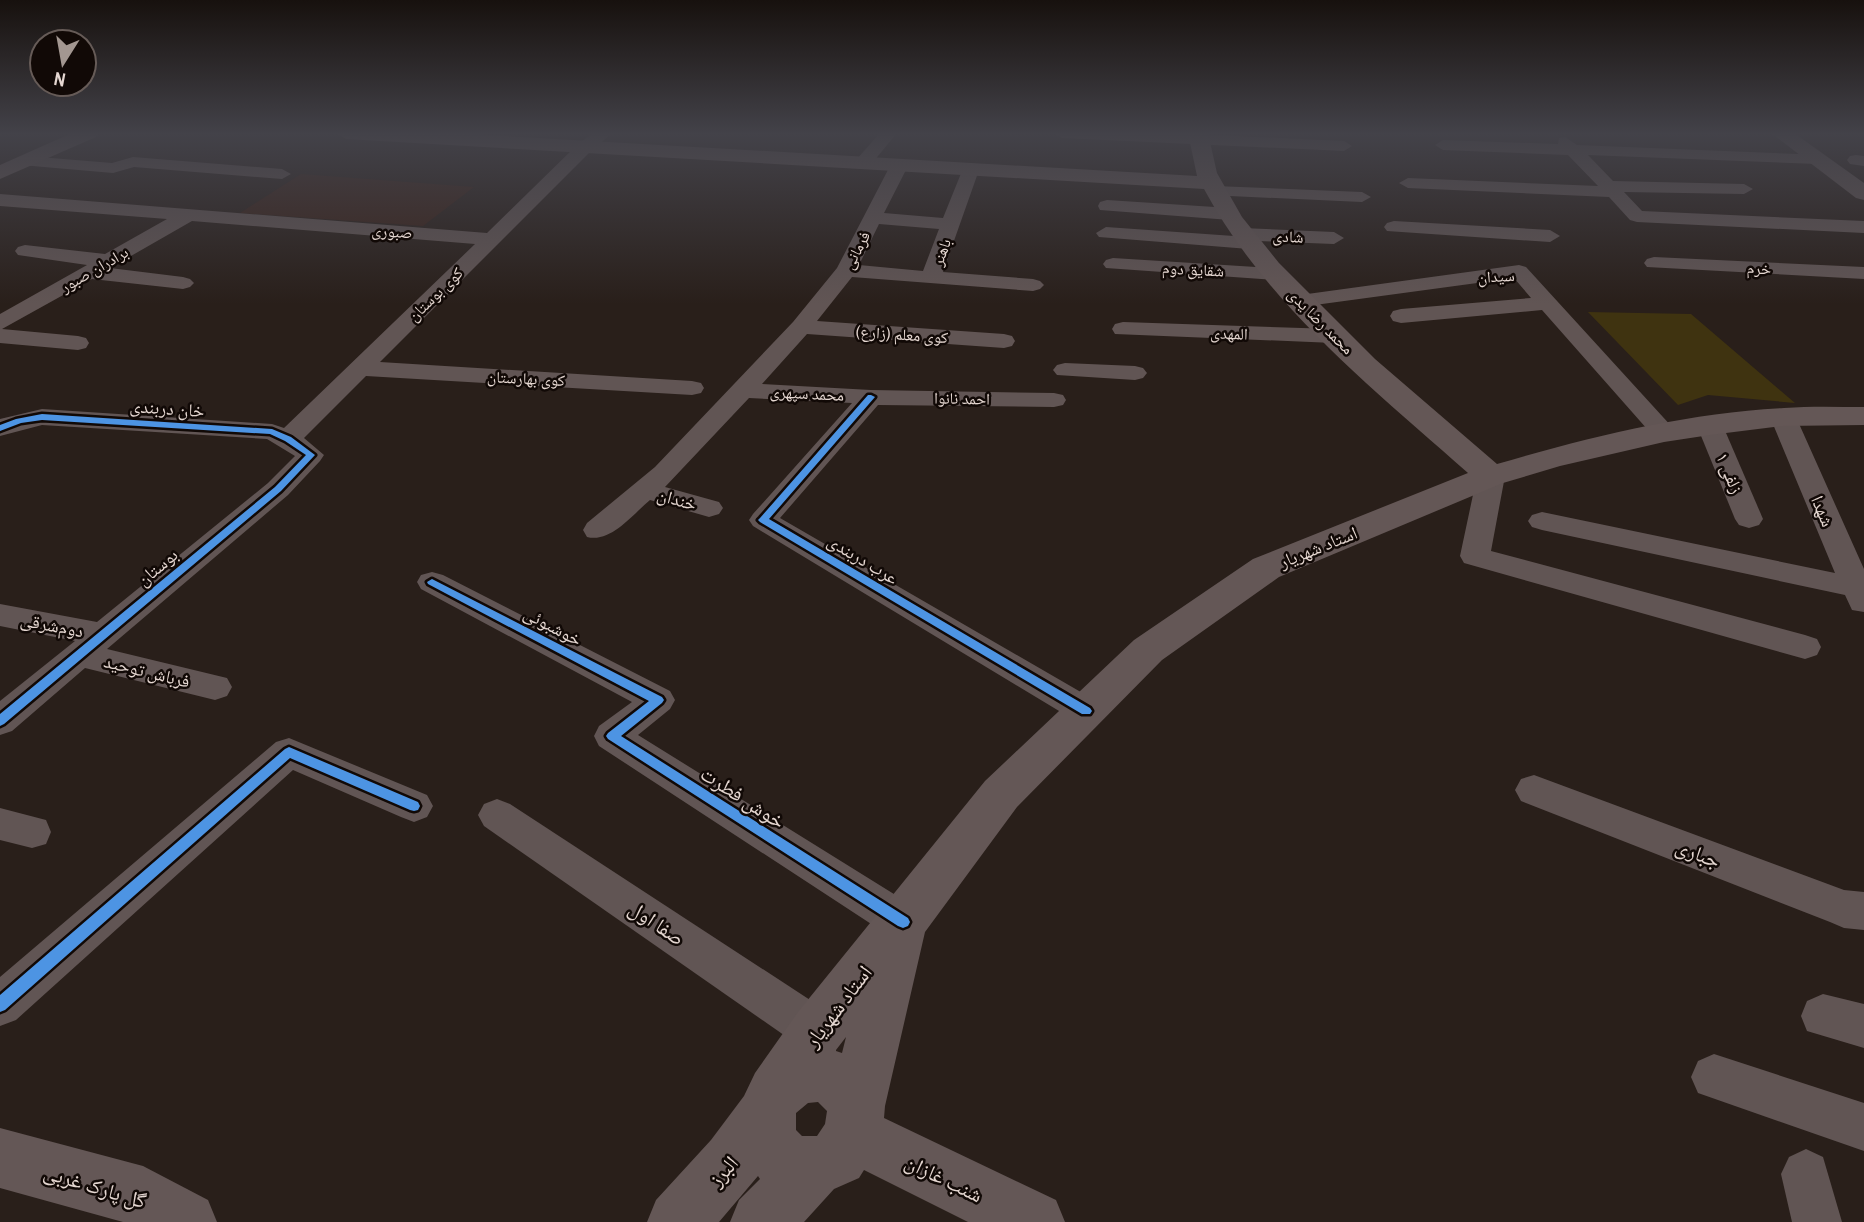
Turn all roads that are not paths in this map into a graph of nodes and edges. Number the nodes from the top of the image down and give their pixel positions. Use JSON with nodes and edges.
{"nodes":[{"id":1,"x":542,"y":190,"type":"edge"},
{"id":2,"x":887,"y":190,"type":"edge"},
{"id":3,"x":963,"y":190,"type":"edge"},
{"id":4,"x":1093,"y":190,"type":"edge"},
{"id":5,"x":1220,"y":190,"type":"edge"},
{"id":6,"x":1451,"y":190,"type":"edge"},
{"id":7,"x":1612,"y":190,"type":"edge"},
{"id":8,"x":1681,"y":190,"type":"edge"},
{"id":9,"x":1746,"y":190,"type":"edge"},
{"id":10,"x":1362,"y":197,"type":"dead end"},
{"id":11,"x":0,"y":200,"type":"edge"},
{"id":12,"x":1107,"y":206,"type":"dead end"},
{"id":13,"x":1229,"y":212,"type":"junction"},
{"id":14,"x":1335,"y":212,"type":"dead end"},
{"id":15,"x":188,"y":215,"type":"junction"},
{"id":16,"x":884,"y":219,"type":"dead end"},
{"id":17,"x":951,"y":224,"type":"junction"},
{"id":18,"x":1394,"y":227,"type":"dead end"},
{"id":19,"x":1864,"y":227,"type":"edge"},
{"id":20,"x":1482,"y":232,"type":"junction"},
{"id":21,"x":1106,"y":233,"type":"dead end"},
{"id":22,"x":1550,"y":236,"type":"dead end"},
{"id":23,"x":1334,"y":238,"type":"dead end"},
{"id":24,"x":492,"y":239,"type":"junction"},
{"id":25,"x":25,"y":251,"type":"dead end"},
{"id":26,"x":108,"y":261,"type":"junction"},
{"id":27,"x":1654,"y":263,"type":"dead end"},
{"id":28,"x":1113,"y":264,"type":"dead end"},
{"id":29,"x":846,"y":270,"type":"junction"},
{"id":30,"x":88,"y":272,"type":"junction"},
{"id":31,"x":1864,"y":273,"type":"edge"},
{"id":32,"x":1274,"y":274,"type":"junction"},
{"id":33,"x":916,"y":276,"type":"dead end"},
{"id":34,"x":183,"y":283,"type":"dead end"},
{"id":35,"x":1033,"y":285,"type":"dead end"},
{"id":36,"x":1300,"y":300,"type":"junction"},
{"id":37,"x":1547,"y":303,"type":"junction"},
{"id":38,"x":1401,"y":316,"type":"dead end"},
{"id":39,"x":2,"y":324,"type":"edge"},
{"id":40,"x":801,"y":327,"type":"junction"},
{"id":41,"x":1123,"y":329,"type":"dead end"},
{"id":42,"x":1334,"y":336,"type":"junction"},
{"id":43,"x":1004,"y":341,"type":"dead end"},
{"id":44,"x":78,"y":343,"type":"dead end"},
{"id":45,"x":360,"y":368,"type":"junction"},
{"id":46,"x":1065,"y":370,"type":"dead end"},
{"id":47,"x":1135,"y":373,"type":"dead end"},
{"id":48,"x":692,"y":387,"type":"dead end"},
{"id":49,"x":744,"y":390,"type":"junction"},
{"id":50,"x":870,"y":397,"type":"junction"},
{"id":51,"x":1054,"y":400,"type":"dead end"},
{"id":52,"x":1864,"y":416,"type":"edge"},
{"id":53,"x":1783,"y":417,"type":"junction"},
{"id":54,"x":1710,"y":426,"type":"junction"},
{"id":55,"x":0,"y":428,"type":"edge"},
{"id":56,"x":1664,"y":433,"type":"junction"},
{"id":57,"x":288,"y":439,"type":"junction"},
{"id":58,"x":1491,"y":476,"type":"junction"},
{"id":59,"x":646,"y":490,"type":"junction"},
{"id":60,"x":709,"y":508,"type":"dead end"},
{"id":61,"x":1749,"y":519,"type":"dead end"},
{"id":62,"x":1542,"y":521,"type":"dead end"},
{"id":63,"x":597,"y":530,"type":"dead end"},
{"id":64,"x":432,"y":582,"type":"dead end"},
{"id":65,"x":1862,"y":594,"type":"edge"},
{"id":66,"x":0,"y":615,"type":"edge"},
{"id":67,"x":92,"y":645,"type":"junction"},
{"id":68,"x":1805,"y":647,"type":"dead end"},
{"id":69,"x":215,"y":687,"type":"dead end"},
{"id":70,"x":658,"y":700,"type":"joint"},
{"id":71,"x":1086,"y":711,"type":"junction"},
{"id":72,"x":0,"y":722,"type":"edge"},
{"id":73,"x":1534,"y":790,"type":"dead end"},
{"id":74,"x":414,"y":806,"type":"dead end"},
{"id":75,"x":498,"y":815,"type":"dead end"},
{"id":76,"x":1864,"y":911,"type":"edge"},
{"id":77,"x":903,"y":922,"type":"junction"},
{"id":78,"x":0,"y":1005,"type":"edge"},
{"id":79,"x":817,"y":1031,"type":"junction"},
{"id":80,"x":1714,"y":1077,"type":"dead end"},
{"id":81,"x":770,"y":1105,"type":"junction"},
{"id":82,"x":1864,"y":1127,"type":"edge"},
{"id":83,"x":841,"y":1136,"type":"junction"},
{"id":84,"x":0,"y":1158,"type":"edge"},
{"id":85,"x":1806,"y":1174,"type":"dead end"},
{"id":86,"x":186,"y":1222,"type":"edge"},
{"id":87,"x":678,"y":1222,"type":"edge"},
{"id":88,"x":761,"y":1222,"type":"edge"},
{"id":89,"x":1034,"y":1222,"type":"edge"},
{"id":90,"x":1817,"y":1222,"type":"edge"}],
"edges":[{"from":1,"to":24,"type":"street","name":"کوی بوستان"},
{"from":2,"to":29,"type":"street","name":"فرمانی"},
{"from":3,"to":17,"type":"street","name":"باهنر"},
{"from":4,"to":13,"type":"main road"},
{"from":5,"to":13,"type":"main road","name":"محمد رضا یدی"},
{"from":6,"to":20,"type":"street"},
{"from":7,"to":19,"type":"street"},
{"from":8,"to":9,"type":"street"},
{"from":10,"to":13,"type":"street"},
{"from":11,"to":15,"type":"street","name":"صبوری"},
{"from":12,"to":13,"type":"street"},
{"from":13,"to":14,"type":"street"},
{"from":13,"to":21,"type":"street"},
{"from":13,"to":23,"type":"street","name":"شادی"},
{"from":13,"to":32,"type":"main road","name":"محمد رضا یدی"},
{"from":15,"to":24,"type":"street","name":"صبوری"},
{"from":15,"to":26,"type":"street","name":"برادران صبور"},
{"from":16,"to":17,"type":"street"},
{"from":17,"to":35,"type":"street","name":"باهنر"},
{"from":18,"to":20,"type":"street"},
{"from":20,"to":22,"type":"street"},
{"from":24,"to":45,"type":"street","name":"کوی بوستان"},
{"from":25,"to":26,"type":"street"},
{"from":26,"to":30,"type":"street","name":"برادران صبور"},
{"from":27,"to":31,"type":"street","name":"خرم"},
{"from":28,"to":32,"type":"street","name":"شقایق دوم"},
{"from":29,"to":33,"type":"street"},
{"from":29,"to":40,"type":"street","name":"فرمانی"},
{"from":30,"to":34,"type":"street"},
{"from":30,"to":39,"type":"street","name":"برادران صبور"},
{"from":32,"to":36,"type":"main road","name":"محمد رضا یدی"},
{"from":36,"to":37,"type":"street","name":"سیدان"},
{"from":36,"to":42,"type":"main road","name":"محمد رضا یدی"},
{"from":37,"to":38,"type":"street"},
{"from":37,"to":56,"type":"street","name":"سیدان"},
{"from":39,"to":44,"type":"street"},
{"from":40,"to":43,"type":"street","name":"کوی معلم (زارع)"},
{"from":40,"to":49,"type":"street","name":"فرمانی"},
{"from":41,"to":42,"type":"street","name":"المهدی"},
{"from":42,"to":58,"type":"main road","name":"محمد رضا یدی"},
{"from":45,"to":48,"type":"street","name":"کوی بهارستان"},
{"from":45,"to":57,"type":"street","name":"کوی بوستان"},
{"from":46,"to":47,"type":"street"},
{"from":49,"to":50,"type":"street","name":"محمد سپهری"},
{"from":49,"to":59,"type":"street","name":"فرمانی"},
{"from":50,"to":51,"type":"street","name":"احمد نانوا"},
{"from":50,"to":71,"type":"street","name":"عرب دربندی"},
{"from":52,"to":53,"type":"main road","name":"استاد شهریار"},
{"from":53,"to":54,"type":"main road","name":"استاد شهریار"},
{"from":53,"to":65,"type":"street","name":"شهدا"},
{"from":54,"to":56,"type":"main road","name":"استاد شهریار"},
{"from":54,"to":61,"type":"street","name":"زلفی ۱"},
{"from":55,"to":57,"type":"street","name":"خان دربندی"},
{"from":56,"to":58,"type":"main road","name":"استاد شهریار"},
{"from":57,"to":67,"type":"street","name":"بوستان"},
{"from":58,"to":68,"type":"street"},
{"from":58,"to":71,"type":"main road","name":"استاد شهریار"},
{"from":59,"to":60,"type":"street","name":"خندان"},
{"from":59,"to":63,"type":"street","name":"فرمانی"},
{"from":62,"to":65,"type":"street"},
{"from":64,"to":70,"type":"street","name":"خوشبوئی"},
{"from":66,"to":67,"type":"street","name":"دوم‌شرقی"},
{"from":67,"to":69,"type":"street","name":"فرباش توحید"},
{"from":67,"to":72,"type":"street","name":"بوستان"},
{"from":70,"to":77,"type":"street","name":"خوش فطرت"},
{"from":71,"to":77,"type":"main road","name":"استاد شهریار"},
{"from":73,"to":76,"type":"street","name":"جباری"},
{"from":74,"to":78,"type":"street"},
{"from":75,"to":79,"type":"street","name":"صفا اول"},
{"from":77,"to":79,"type":"main road","name":"استاد شهریار"},
{"from":77,"to":83,"type":"main road","name":"استاد شهریار"},
{"from":79,"to":81,"type":"main road","name":"استاد شهریار"},
{"from":80,"to":82,"type":"street"},
{"from":81,"to":83,"type":"main road"},
{"from":81,"to":83,"type":"main road"},
{"from":81,"to":87,"type":"main road","name":"البرز"},
{"from":83,"to":88,"type":"main road"},
{"from":83,"to":89,"type":"main road","name":"شنب غازان"},
{"from":84,"to":86,"type":"main road","name":"گل پارک غربی"},
{"from":85,"to":90,"type":"street"}]}
